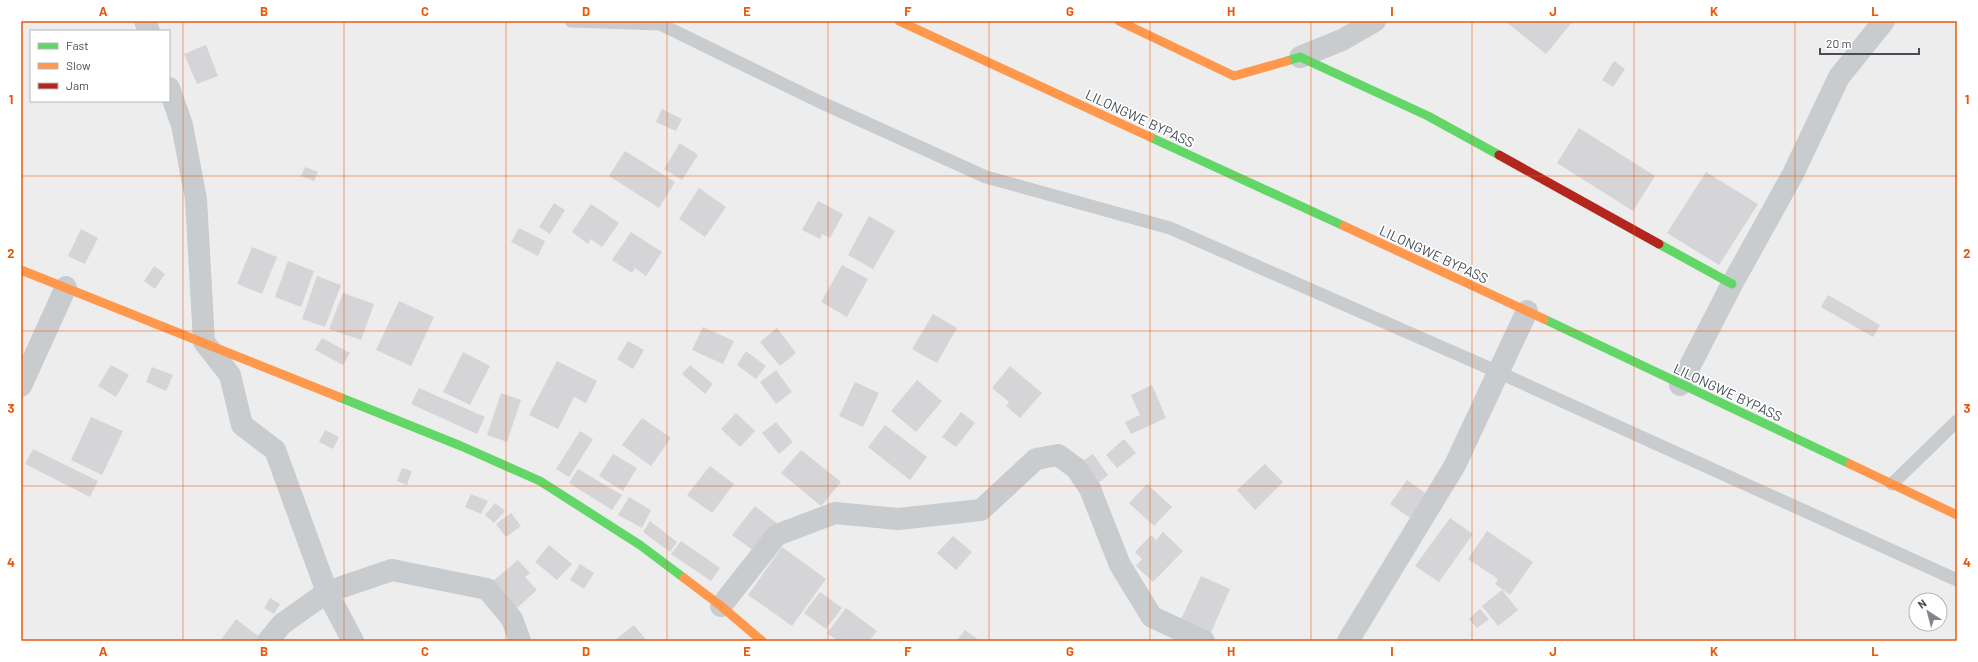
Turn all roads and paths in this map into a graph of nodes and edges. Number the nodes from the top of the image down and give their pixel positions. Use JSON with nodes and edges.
{"nodes":[{"id":1,"x":571,"y":21,"type":"edge"},
{"id":2,"x":899,"y":21,"type":"edge"},
{"id":3,"x":1119,"y":21,"type":"edge"},
{"id":4,"x":1375,"y":21,"type":"edge"},
{"id":5,"x":1884,"y":21,"type":"edge"},
{"id":6,"x":1300,"y":57,"type":"junction"},
{"id":7,"x":170,"y":91,"type":"edge"},
{"id":8,"x":21,"y":270,"type":"edge"},
{"id":9,"x":1732,"y":284,"type":"junction"},
{"id":10,"x":66,"y":287,"type":"junction"},
{"id":11,"x":1527,"y":312,"type":"junction"},
{"id":12,"x":204,"y":342,"type":"junction"},
{"id":13,"x":1498,"y":372,"type":"junction"},
{"id":14,"x":1680,"y":385,"type":"junction"},
{"id":15,"x":21,"y":386,"type":"edge"},
{"id":16,"x":1957,"y":421,"type":"edge"},
{"id":17,"x":1892,"y":484,"type":"junction"},
{"id":18,"x":1957,"y":515,"type":"edge"},
{"id":19,"x":1957,"y":580,"type":"edge"},
{"id":20,"x":327,"y":592,"type":"junction"},
{"id":21,"x":721,"y":606,"type":"junction"},
{"id":22,"x":268,"y":641,"type":"edge"},
{"id":23,"x":353,"y":641,"type":"edge"},
{"id":24,"x":520,"y":641,"type":"edge"},
{"id":25,"x":762,"y":641,"type":"edge"},
{"id":26,"x":1204,"y":641,"type":"edge"},
{"id":27,"x":1348,"y":641,"type":"edge"}],
"edges":[{"from":1,"to":13,"type":"lane"},
{"from":2,"to":11,"type":"street","name":"LILONGWE BYPASS"},
{"from":3,"to":6,"type":"street"},
{"from":4,"to":6,"type":"street"},
{"from":5,"to":9,"type":"street"},
{"from":6,"to":9,"type":"street"},
{"from":7,"to":12,"type":"street"},
{"from":8,"to":10,"type":"street"},
{"from":9,"to":14,"type":"street"},
{"from":10,"to":12,"type":"street"},
{"from":10,"to":15,"type":"street"},
{"from":11,"to":13,"type":"street"},
{"from":11,"to":14,"type":"street","name":"LILONGWE BYPASS"},
{"from":12,"to":20,"type":"street"},
{"from":12,"to":21,"type":"street"},
{"from":13,"to":19,"type":"lane"},
{"from":13,"to":27,"type":"street"},
{"from":14,"to":17,"type":"street","name":"LILONGWE BYPASS"},
{"from":16,"to":17,"type":"lane"},
{"from":17,"to":18,"type":"street","name":"LILONGWE BYPASS"},
{"from":20,"to":22,"type":"street"},
{"from":20,"to":23,"type":"street"},
{"from":20,"to":24,"type":"street"},
{"from":21,"to":25,"type":"street"},
{"from":21,"to":26,"type":"street"}]}
